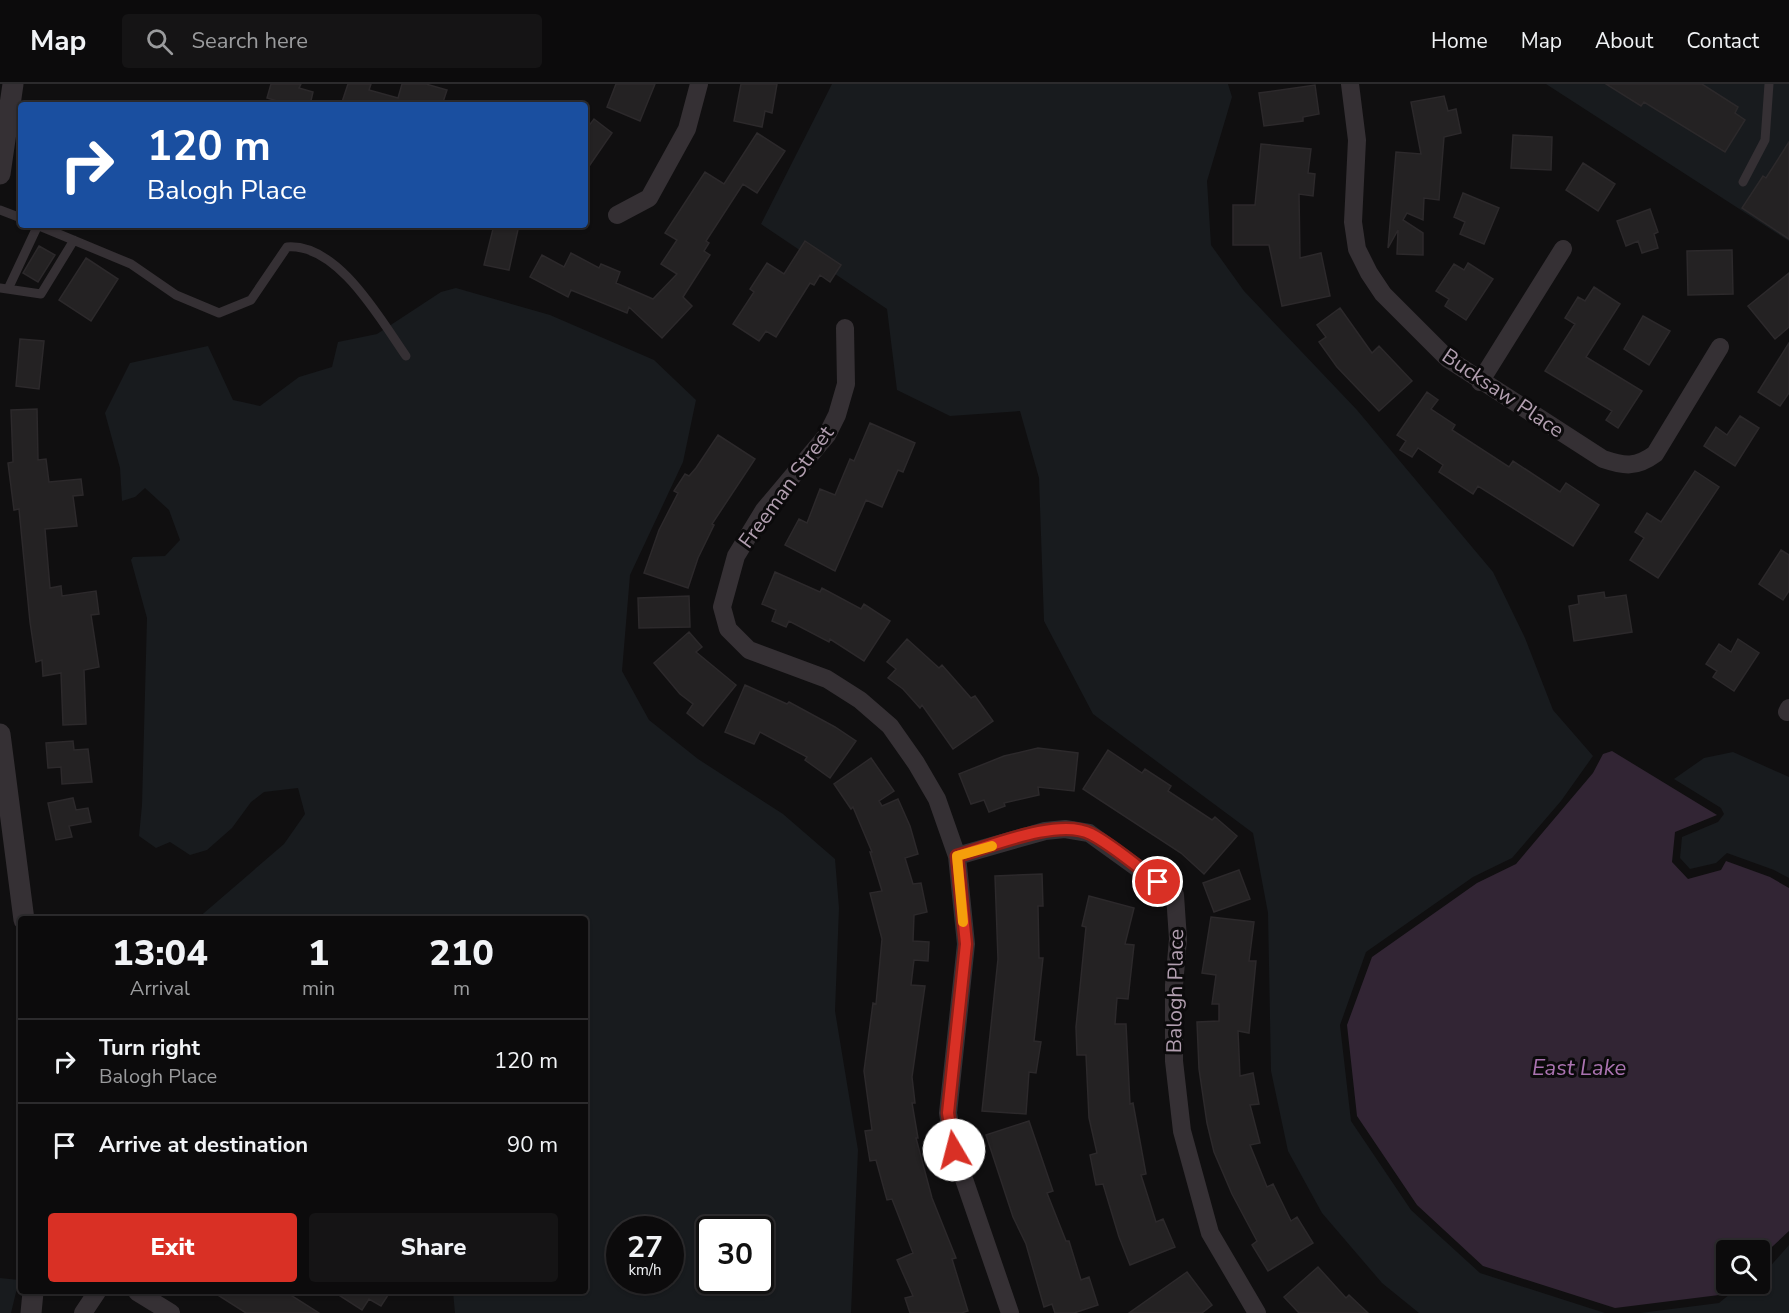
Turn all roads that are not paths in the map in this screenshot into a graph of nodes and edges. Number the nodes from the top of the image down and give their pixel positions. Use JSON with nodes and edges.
{"nodes":[{"id":1,"x":13,"y":84,"type":"edge"},
{"id":2,"x":699,"y":84,"type":"edge"},
{"id":3,"x":1350,"y":84,"type":"edge"},
{"id":4,"x":1769,"y":84,"type":"edge"},
{"id":5,"x":0,"y":174,"type":"edge"},
{"id":6,"x":1743,"y":182,"type":"dead end"},
{"id":7,"x":0,"y":210,"type":"edge"},
{"id":8,"x":617,"y":215,"type":"dead end"},
{"id":9,"x":18,"y":217,"type":"edge"},
{"id":10,"x":36,"y":228,"type":"edge"},
{"id":11,"x":45,"y":228,"type":"edge"},
{"id":12,"x":74,"y":240,"type":"junction"},
{"id":13,"x":1563,"y":249,"type":"dead end"},
{"id":14,"x":4,"y":289,"type":"edge"},
{"id":15,"x":844,"y":328,"type":"dead end"},
{"id":16,"x":1720,"y":348,"type":"dead end"},
{"id":17,"x":406,"y":356,"type":"dead end"},
{"id":18,"x":1480,"y":382,"type":"junction"},
{"id":19,"x":0,"y":734,"type":"edge"},
{"id":20,"x":957,"y":856,"type":"junction"},
{"id":21,"x":23,"y":916,"type":"edge"},
{"id":22,"x":33,"y":1294,"type":"edge"},
{"id":23,"x":96,"y":1294,"type":"edge"},
{"id":24,"x":140,"y":1294,"type":"edge"},
{"id":25,"x":31,"y":1313,"type":"edge"},
{"id":26,"x":82,"y":1313,"type":"edge"},
{"id":27,"x":171,"y":1313,"type":"edge"},
{"id":28,"x":1010,"y":1313,"type":"edge"},
{"id":29,"x":1257,"y":1313,"type":"edge"}],
"edges":[{"from":1,"to":5,"type":"street"},
{"from":2,"to":8,"type":"street"},
{"from":3,"to":18,"type":"street","name":"Bucksaw Place"},
{"from":4,"to":6,"type":"lane"},
{"from":7,"to":9,"type":"lane"},
{"from":10,"to":14,"type":"lane"},
{"from":11,"to":12,"type":"lane"},
{"from":12,"to":14,"type":"lane"},
{"from":12,"to":17,"type":"lane"},
{"from":13,"to":18,"type":"street"},
{"from":15,"to":20,"type":"street","name":"Freeman Street"},
{"from":16,"to":18,"type":"street","name":"Bucksaw Place"},
{"from":19,"to":21,"type":"street"},
{"from":20,"to":28,"type":"street","name":"Freeman Street"},
{"from":20,"to":29,"type":"street","name":"Balogh Place"},
{"from":22,"to":25,"type":"street"},
{"from":23,"to":26,"type":"street"},
{"from":24,"to":27,"type":"street"}]}
